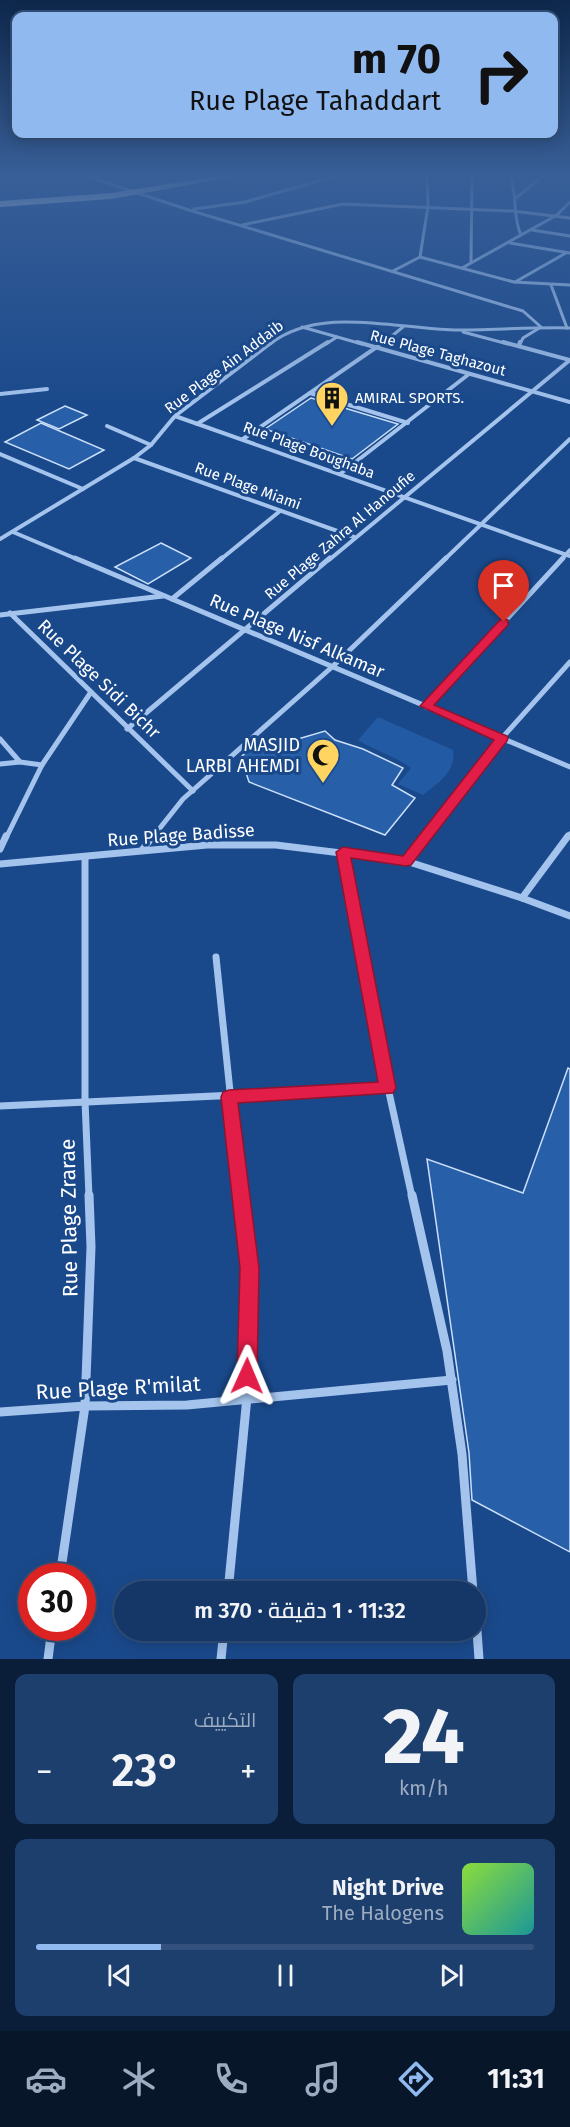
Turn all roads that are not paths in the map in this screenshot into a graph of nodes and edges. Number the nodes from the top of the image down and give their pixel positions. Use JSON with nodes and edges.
{"nodes":[{"id":1,"x":335,"y":253,"type":"edge"},
{"id":2,"x":471,"y":253,"type":"edge"},
{"id":3,"x":489,"y":253,"type":"edge"},
{"id":4,"x":568,"y":253,"type":"edge"},
{"id":5,"x":420,"y":256,"type":"joint"},
{"id":6,"x":471,"y":262,"type":"junction"},
{"id":7,"x":462,"y":268,"type":"junction"},
{"id":8,"x":393,"y":271,"type":"junction"},
{"id":9,"x":514,"y":282,"type":"junction"},
{"id":10,"x":551,"y":285,"type":"junction"},
{"id":11,"x":570,"y":285,"type":"edge"},
{"id":12,"x":560,"y":305,"type":"junction"},
{"id":13,"x":570,"y":305,"type":"edge"},
{"id":14,"x":300,"y":327,"type":"junction"},
{"id":15,"x":403,"y":327,"type":"junction"},
{"id":16,"x":541,"y":327,"type":"junction"},
{"id":17,"x":569,"y":328,"type":"edge"},
{"id":18,"x":453,"y":330,"type":"junction"},
{"id":19,"x":337,"y":337,"type":"junction"},
{"id":20,"x":519,"y":345,"type":"junction"},
{"id":21,"x":377,"y":348,"type":"junction"},
{"id":22,"x":570,"y":360,"type":"edge"},
{"id":23,"x":469,"y":374,"type":"junction"},
{"id":24,"x":46,"y":389,"type":"dead end"},
{"id":25,"x":531,"y":391,"type":"junction"},
{"id":26,"x":310,"y":393,"type":"junction"},
{"id":27,"x":0,"y":394,"type":"edge"},
{"id":28,"x":570,"y":402,"type":"edge"},
{"id":29,"x":175,"y":416,"type":"junction"},
{"id":30,"x":408,"y":423,"type":"junction"},
{"id":31,"x":196,"y":424,"type":"junction"},
{"id":32,"x":107,"y":426,"type":"dead end"},
{"id":33,"x":243,"y":439,"type":"junction"},
{"id":34,"x":570,"y":439,"type":"edge"},
{"id":35,"x":151,"y":445,"type":"junction"},
{"id":36,"x":0,"y":454,"type":"edge"},
{"id":37,"x":134,"y":458,"type":"junction"},
{"id":38,"x":340,"y":474,"type":"junction"},
{"id":39,"x":83,"y":489,"type":"junction"},
{"id":40,"x":402,"y":497,"type":"junction"},
{"id":41,"x":280,"y":511,"type":"junction"},
{"id":42,"x":481,"y":525,"type":"junction"},
{"id":43,"x":13,"y":532,"type":"junction"},
{"id":44,"x":354,"y":537,"type":"junction"},
{"id":45,"x":0,"y":539,"type":"edge"},
{"id":46,"x":568,"y":554,"type":"edge"},
{"id":47,"x":164,"y":596,"type":"junction"},
{"id":48,"x":172,"y":599,"type":"junction"},
{"id":49,"x":10,"y":613,"type":"junction"},
{"id":50,"x":0,"y":615,"type":"edge"},
{"id":51,"x":247,"y":631,"type":"junction"},
{"id":52,"x":570,"y":662,"type":"edge"},
{"id":53,"x":332,"y":667,"type":"junction"},
{"id":54,"x":92,"y":692,"type":"junction"},
{"id":55,"x":426,"y":706,"type":"junction"},
{"id":56,"x":127,"y":729,"type":"junction"},
{"id":57,"x":502,"y":738,"type":"junction"},
{"id":58,"x":0,"y":739,"type":"edge"},
{"id":59,"x":20,"y":762,"type":"junction"},
{"id":60,"x":0,"y":764,"type":"edge"},
{"id":61,"x":42,"y":765,"type":"junction"},
{"id":62,"x":570,"y":767,"type":"edge"},
{"id":63,"x":193,"y":790,"type":"junction"},
{"id":64,"x":570,"y":834,"type":"edge"},
{"id":65,"x":0,"y":849,"type":"edge"},
{"id":66,"x":143,"y":849,"type":"junction"},
{"id":67,"x":343,"y":852,"type":"junction"},
{"id":68,"x":85,"y":858,"type":"junction"},
{"id":69,"x":406,"y":861,"type":"junction"},
{"id":70,"x":0,"y":864,"type":"edge"},
{"id":71,"x":522,"y":898,"type":"junction"},
{"id":72,"x":570,"y":916,"type":"edge"},
{"id":73,"x":216,"y":957,"type":"dead end"},
{"id":74,"x":388,"y":1088,"type":"junction"},
{"id":75,"x":229,"y":1097,"type":"junction"},
{"id":76,"x":85,"y":1101,"type":"junction"},
{"id":77,"x":0,"y":1106,"type":"edge"},
{"id":78,"x":453,"y":1380,"type":"junction"},
{"id":79,"x":247,"y":1397,"type":"junction"},
{"id":80,"x":85,"y":1406,"type":"junction"},
{"id":81,"x":0,"y":1412,"type":"edge"},
{"id":82,"x":62,"y":1563,"type":"edge"},
{"id":83,"x":229,"y":1581,"type":"edge"},
{"id":84,"x":472,"y":1581,"type":"edge"},
{"id":85,"x":50,"y":1641,"type":"edge"},
{"id":86,"x":223,"y":1641,"type":"edge"},
{"id":87,"x":478,"y":1641,"type":"edge"},
{"id":88,"x":48,"y":1659,"type":"edge"},
{"id":89,"x":221,"y":1659,"type":"edge"},
{"id":90,"x":479,"y":1659,"type":"edge"}],
"edges":[{"from":1,"to":8,"type":"street"},
{"from":2,"to":6,"type":"street"},
{"from":3,"to":6,"type":"street"},
{"from":4,"to":9,"type":"street"},
{"from":5,"to":7,"type":"street"},
{"from":5,"to":8,"type":"street"},
{"from":6,"to":7,"type":"street"},
{"from":7,"to":9,"type":"street"},
{"from":8,"to":16,"type":"street"},
{"from":9,"to":10,"type":"street"},
{"from":10,"to":11,"type":"street"},
{"from":10,"to":12,"type":"street"},
{"from":12,"to":13,"type":"street"},
{"from":12,"to":17,"type":"street"},
{"from":14,"to":15,"type":"street","name":"Rue Plage Ain Addaib"},
{"from":14,"to":19,"type":"street","name":"Rue Plage Taghazout"},
{"from":14,"to":29,"type":"street","name":"Rue Plage Ain Addaib"},
{"from":15,"to":18,"type":"street","name":"Rue Plage Ain Addaib"},
{"from":15,"to":21,"type":"street"},
{"from":16,"to":17,"type":"street","name":"Rue Plage Ain Addaib"},
{"from":16,"to":18,"type":"street","name":"Rue Plage Ain Addaib"},
{"from":16,"to":20,"type":"street"},
{"from":18,"to":20,"type":"street"},
{"from":19,"to":21,"type":"street","name":"Rue Plage Taghazout"},
{"from":19,"to":31,"type":"street"},
{"from":20,"to":22,"type":"street"},
{"from":21,"to":23,"type":"street","name":"Rue Plage Taghazout"},
{"from":21,"to":26,"type":"street"},
{"from":22,"to":25,"type":"street","name":"Rue Plage Zahra Al Hanoufie"},
{"from":23,"to":25,"type":"street","name":"Rue Plage Taghazout"},
{"from":23,"to":30,"type":"street"},
{"from":24,"to":27,"type":"street"},
{"from":25,"to":28,"type":"street","name":"Rue Plage Taghazout"},
{"from":25,"to":40,"type":"street","name":"Rue Plage Zahra Al Hanoufie"},
{"from":26,"to":30,"type":"street"},
{"from":26,"to":33,"type":"street"},
{"from":29,"to":31,"type":"street","name":"Rue Plage Boughaba"},
{"from":29,"to":35,"type":"street","name":"Rue Plage Ain Addaib"},
{"from":30,"to":38,"type":"street"},
{"from":31,"to":33,"type":"street","name":"Rue Plage Boughaba"},
{"from":32,"to":35,"type":"street"},
{"from":33,"to":38,"type":"street","name":"Rue Plage Boughaba"},
{"from":34,"to":42,"type":"street"},
{"from":35,"to":37,"type":"street","name":"Rue Plage Ain Addaib"},
{"from":36,"to":39,"type":"street"},
{"from":37,"to":39,"type":"street","name":"Rue Plage Ain Addaib"},
{"from":37,"to":41,"type":"street","name":"Rue Plage Miami"},
{"from":38,"to":40,"type":"street","name":"Rue Plage Boughaba"},
{"from":39,"to":43,"type":"street","name":"Rue Plage Ain Addaib"},
{"from":40,"to":42,"type":"street","name":"Rue Plage Boughaba"},
{"from":40,"to":44,"type":"street","name":"Rue Plage Zahra Al Hanoufie"},
{"from":41,"to":44,"type":"street","name":"Rue Plage Miami"},
{"from":41,"to":48,"type":"street"},
{"from":42,"to":46,"type":"street","name":"Rue Plage Boughaba"},
{"from":42,"to":53,"type":"street"},
{"from":43,"to":45,"type":"street","name":"Rue Plage Ain Addaib"},
{"from":43,"to":47,"type":"street","name":"Rue Plage Nisf Alkamar"},
{"from":44,"to":51,"type":"street","name":"Rue Plage Zahra Al Hanoufie"},
{"from":46,"to":55,"type":"street"},
{"from":47,"to":48,"type":"street","name":"Rue Plage Nisf Alkamar"},
{"from":47,"to":49,"type":"street"},
{"from":48,"to":51,"type":"street","name":"Rue Plage Nisf Alkamar"},
{"from":49,"to":50,"type":"street"},
{"from":49,"to":54,"type":"street","name":"Rue Plage Sidi Bichr"},
{"from":51,"to":53,"type":"street","name":"Rue Plage Nisf Alkamar"},
{"from":51,"to":56,"type":"street","name":"Rue Plage Zahra Al Hanoufie"},
{"from":52,"to":57,"type":"street"},
{"from":53,"to":55,"type":"street","name":"Rue Plage Nisf Alkamar"},
{"from":53,"to":63,"type":"street"},
{"from":54,"to":56,"type":"street","name":"Rue Plage Sidi Bichr"},
{"from":54,"to":61,"type":"street"},
{"from":55,"to":57,"type":"street","name":"Rue Plage Nisf Alkamar"},
{"from":56,"to":63,"type":"street","name":"Rue Plage Sidi Bichr"},
{"from":57,"to":62,"type":"street","name":"Rue Plage Nisf Alkamar"},
{"from":57,"to":69,"type":"street"},
{"from":58,"to":59,"type":"street"},
{"from":59,"to":60,"type":"street"},
{"from":59,"to":61,"type":"street"},
{"from":61,"to":65,"type":"street"},
{"from":63,"to":66,"type":"street"},
{"from":64,"to":71,"type":"street"},
{"from":66,"to":67,"type":"street","name":"Rue Plage Badisse"},
{"from":66,"to":68,"type":"street","name":"Rue Plage Badisse"},
{"from":67,"to":69,"type":"street","name":"Rue Plage Badisse"},
{"from":67,"to":74,"type":"street"},
{"from":68,"to":70,"type":"street","name":"Rue Plage Badisse"},
{"from":68,"to":76,"type":"street","name":"Rue Plage Zrarae"},
{"from":69,"to":71,"type":"street","name":"Rue Plage Badisse"},
{"from":71,"to":72,"type":"street","name":"Rue Plage Badisse"},
{"from":73,"to":75,"type":"street"},
{"from":74,"to":75,"type":"street"},
{"from":74,"to":78,"type":"street"},
{"from":75,"to":76,"type":"street"},
{"from":75,"to":79,"type":"street"},
{"from":76,"to":77,"type":"street"},
{"from":76,"to":80,"type":"street","name":"Rue Plage Zrarae"},
{"from":78,"to":79,"type":"street","name":"Rue Plage R'milat"},
{"from":78,"to":84,"type":"street"},
{"from":79,"to":80,"type":"street","name":"Rue Plage R'milat"},
{"from":79,"to":83,"type":"street"},
{"from":80,"to":81,"type":"street","name":"Rue Plage R'milat"},
{"from":80,"to":82,"type":"street","name":"Rue Plage Zrarae"},
{"from":85,"to":88,"type":"street"},
{"from":86,"to":89,"type":"street"},
{"from":87,"to":90,"type":"street"}]}
